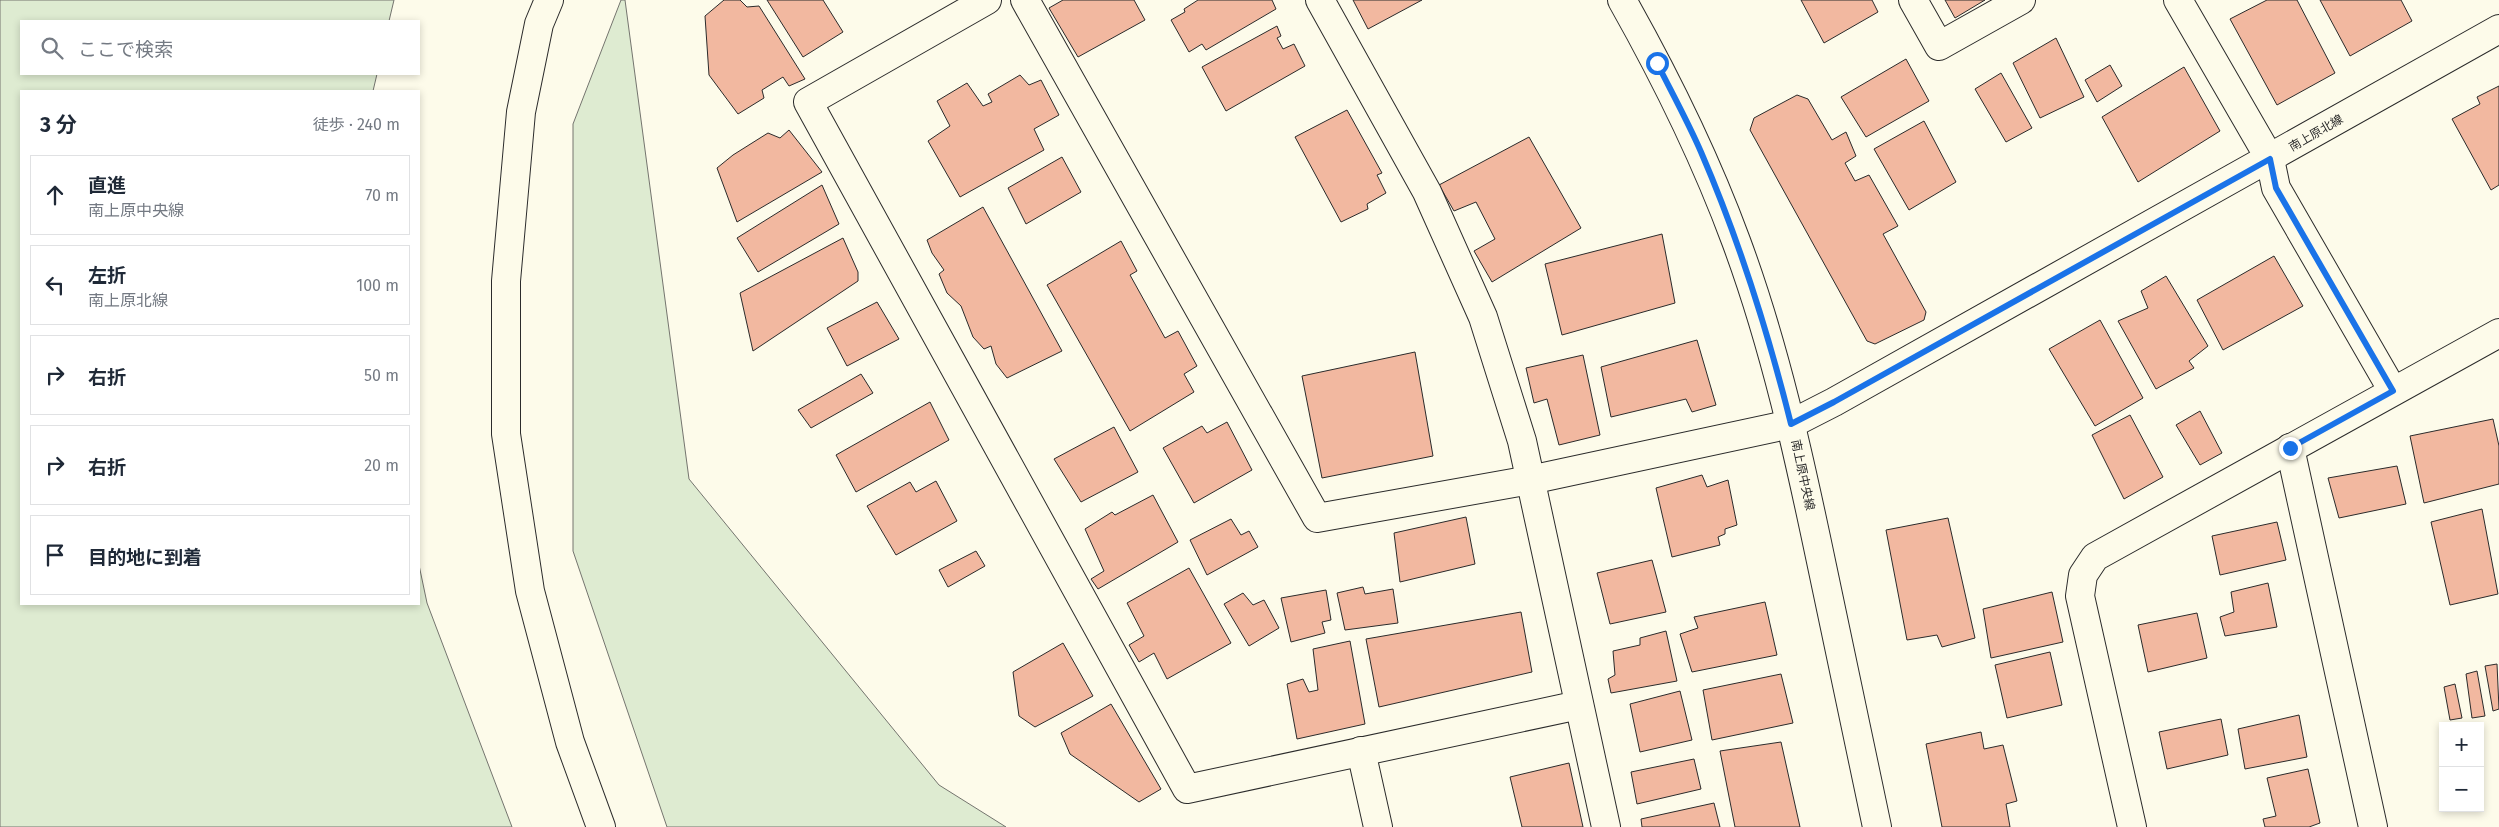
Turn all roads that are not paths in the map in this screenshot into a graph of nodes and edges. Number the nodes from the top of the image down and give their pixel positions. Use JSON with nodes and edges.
{"nodes":[{"id":1,"x":549,"y":0,"type":"edge"},
{"id":2,"x":987,"y":0,"type":"edge"},
{"id":3,"x":1026,"y":0,"type":"edge"},
{"id":4,"x":1320,"y":0,"type":"edge"},
{"id":5,"x":1622,"y":0,"type":"edge"},
{"id":6,"x":1913,"y":0,"type":"edge"},
{"id":7,"x":2022,"y":0,"type":"edge"},
{"id":8,"x":2178,"y":0,"type":"edge"},
{"id":9,"x":2499,"y":29,"type":"edge"},
{"id":10,"x":2270,"y":159,"type":"junction"},
{"id":11,"x":2497,"y":342,"type":"edge"},
{"id":12,"x":2393,"y":391,"type":"junction"},
{"id":13,"x":1791,"y":424,"type":"junction"},
{"id":14,"x":2290,"y":448,"type":"junction"},
{"id":15,"x":1530,"y":480,"type":"junction"},
{"id":16,"x":1579,"y":705,"type":"junction"},
{"id":17,"x":1362,"y":751,"type":"junction"},
{"id":18,"x":601,"y":827,"type":"edge"},
{"id":19,"x":1378,"y":827,"type":"edge"},
{"id":20,"x":1606,"y":827,"type":"edge"},
{"id":21,"x":1877,"y":827,"type":"edge"},
{"id":22,"x":2132,"y":827,"type":"edge"},
{"id":23,"x":2373,"y":827,"type":"edge"}],
"edges":[{"from":1,"to":18,"type":"street"},
{"from":2,"to":17,"type":"street"},
{"from":3,"to":15,"type":"street","name":"南上原北線"},
{"from":4,"to":15,"type":"street"},
{"from":5,"to":13,"type":"street","name":"南上原中央線"},
{"from":6,"to":7,"type":"street"},
{"from":8,"to":10,"type":"street"},
{"from":9,"to":10,"type":"street","name":"南上原北線"},
{"from":10,"to":12,"type":"street"},
{"from":10,"to":13,"type":"street","name":"南上原北線"},
{"from":11,"to":12,"type":"street"},
{"from":12,"to":14,"type":"street"},
{"from":13,"to":15,"type":"street","name":"南上原北線"},
{"from":13,"to":21,"type":"street","name":"南上原中央線"},
{"from":14,"to":22,"type":"street"},
{"from":14,"to":23,"type":"street"},
{"from":15,"to":16,"type":"street"},
{"from":16,"to":17,"type":"street"},
{"from":16,"to":20,"type":"street"},
{"from":17,"to":19,"type":"street"}]}
